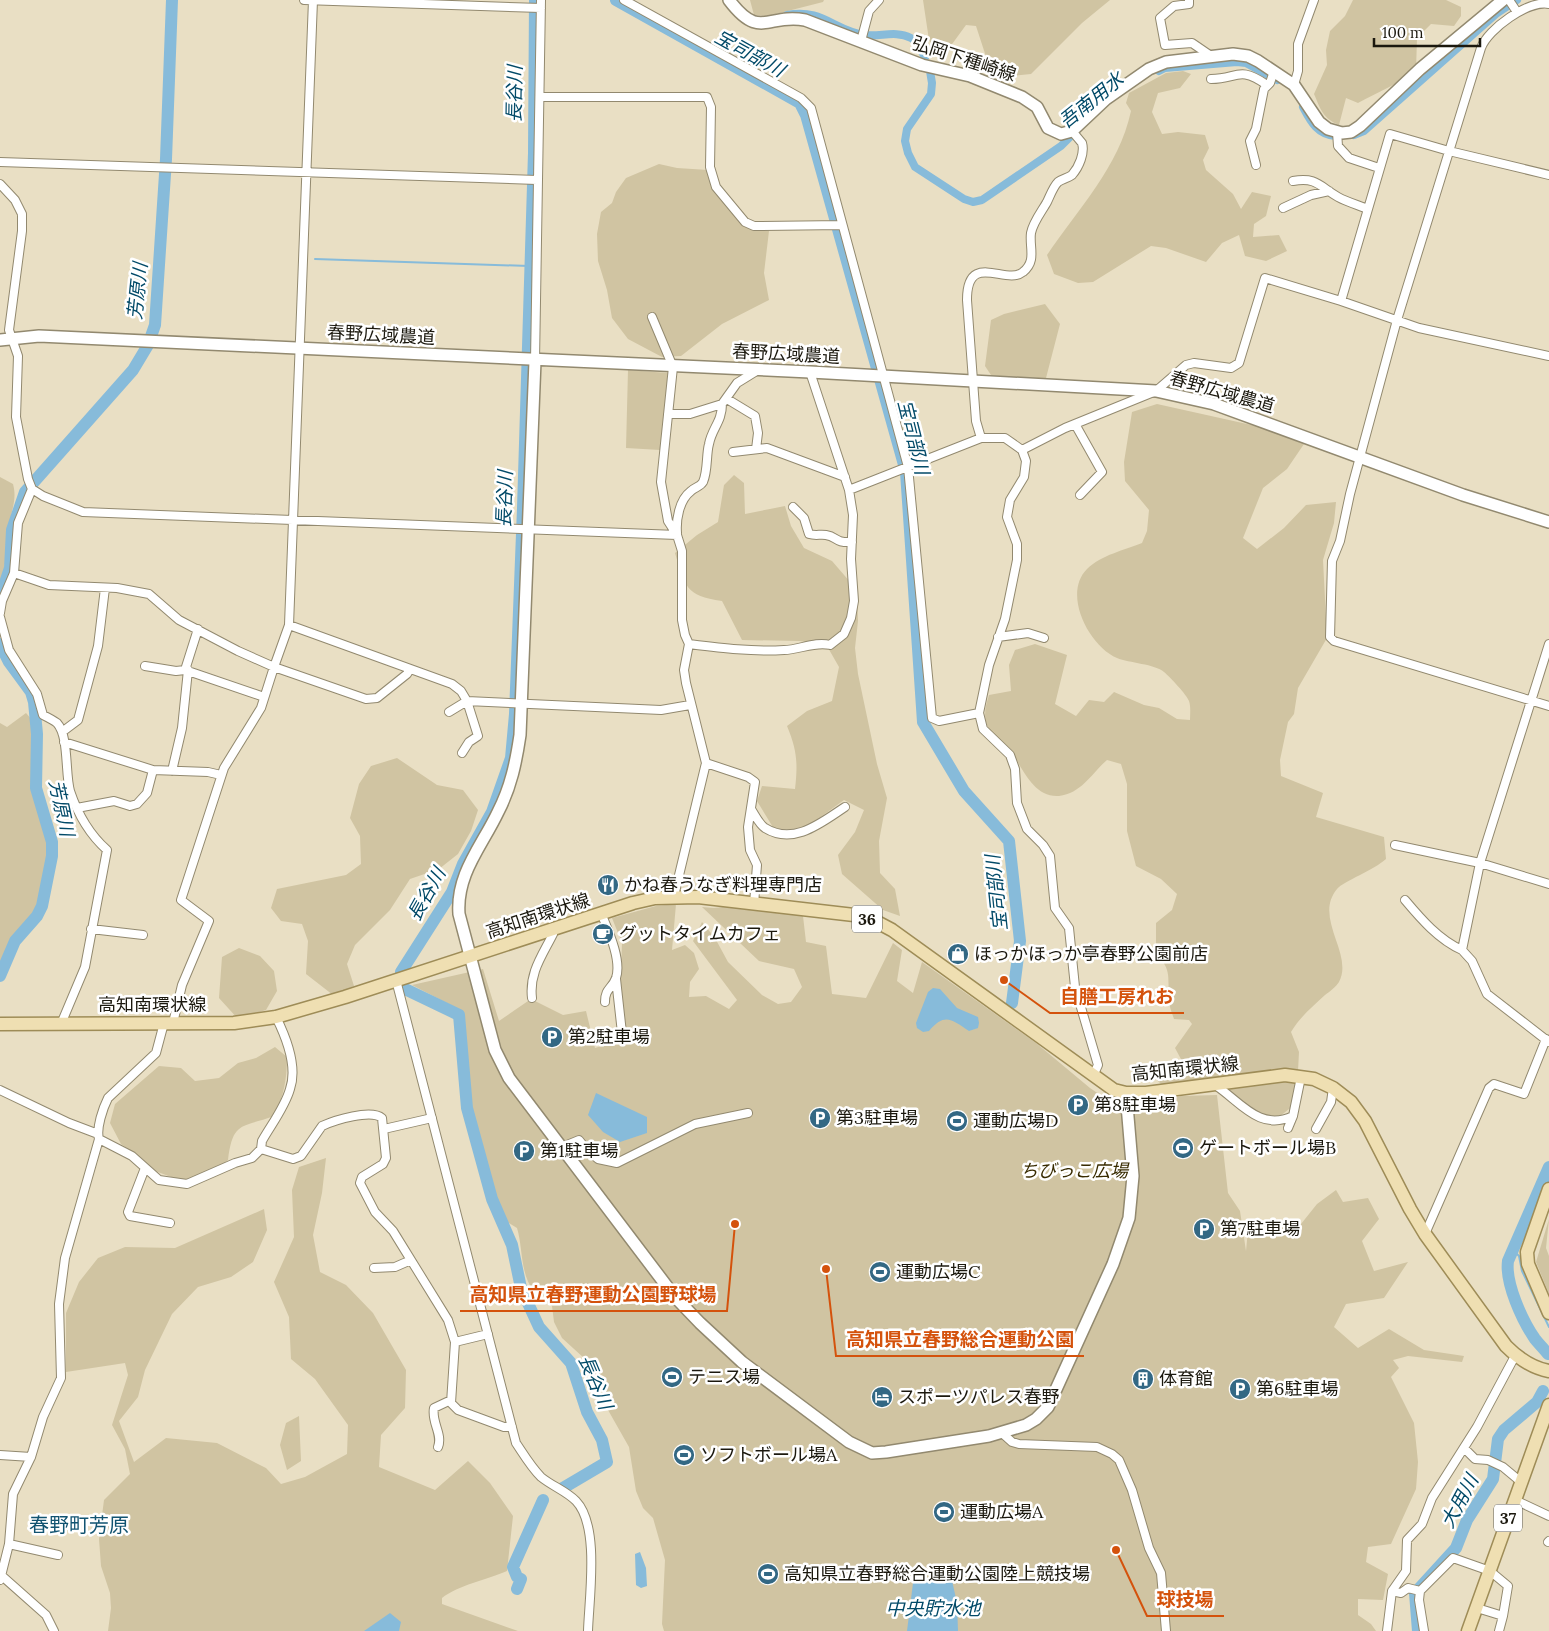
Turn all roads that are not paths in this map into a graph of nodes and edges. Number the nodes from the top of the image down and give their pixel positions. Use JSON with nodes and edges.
{"nodes":[{"id":1,"x":304,"y":0,"type":"edge"},
{"id":2,"x":313,"y":0,"type":"edge"},
{"id":3,"x":624,"y":0,"type":"edge"},
{"id":4,"x":729,"y":0,"type":"edge"},
{"id":5,"x":879,"y":0,"type":"edge"},
{"id":6,"x":1189,"y":0,"type":"edge"},
{"id":7,"x":1314,"y":0,"type":"edge"},
{"id":8,"x":1507,"y":0,"type":"edge"},
{"id":9,"x":1549,"y":4,"type":"edge"},
{"id":10,"x":540,"y":5,"type":"edge"},
{"id":11,"x":1516,"y":11,"type":"junction"},
{"id":12,"x":862,"y":37,"type":"junction"},
{"id":13,"x":1211,"y":56,"type":"junction"},
{"id":14,"x":1271,"y":78,"type":"junction"},
{"id":15,"x":1210,"y":80,"type":"dead end"},
{"id":16,"x":1294,"y":85,"type":"junction"},
{"id":17,"x":540,"y":97,"type":"junction"},
{"id":18,"x":1075,"y":134,"type":"junction"},
{"id":19,"x":1337,"y":136,"type":"junction"},
{"id":20,"x":1449,"y":152,"type":"junction"},
{"id":21,"x":0,"y":162,"type":"edge"},
{"id":22,"x":1256,"y":165,"type":"dead end"},
{"id":23,"x":1379,"y":168,"type":"junction"},
{"id":24,"x":306,"y":171,"type":"junction"},
{"id":25,"x":1549,"y":175,"type":"edge"},
{"id":26,"x":537,"y":180,"type":"junction"},
{"id":27,"x":1293,"y":181,"type":"dead end"},
{"id":28,"x":0,"y":184,"type":"edge"},
{"id":29,"x":1329,"y":191,"type":"junction"},
{"id":30,"x":1283,"y":208,"type":"dead end"},
{"id":31,"x":1368,"y":209,"type":"junction"},
{"id":32,"x":842,"y":225,"type":"junction"},
{"id":33,"x":1341,"y":301,"type":"junction"},
{"id":34,"x":652,"y":317,"type":"dead end"},
{"id":35,"x":1397,"y":320,"type":"junction"},
{"id":36,"x":6,"y":339,"type":"edge"},
{"id":37,"x":300,"y":348,"type":"junction"},
{"id":38,"x":1549,"y":356,"type":"edge"},
{"id":39,"x":535,"y":361,"type":"junction"},
{"id":40,"x":673,"y":367,"type":"junction"},
{"id":41,"x":758,"y":370,"type":"junction"},
{"id":42,"x":810,"y":372,"type":"junction"},
{"id":43,"x":878,"y":377,"type":"junction"},
{"id":44,"x":974,"y":382,"type":"junction"},
{"id":45,"x":1156,"y":391,"type":"junction"},
{"id":46,"x":725,"y":402,"type":"junction"},
{"id":47,"x":668,"y":414,"type":"junction"},
{"id":48,"x":1075,"y":424,"type":"junction"},
{"id":49,"x":981,"y":438,"type":"junction"},
{"id":50,"x":756,"y":449,"type":"junction"},
{"id":51,"x":1022,"y":450,"type":"junction"},
{"id":52,"x":734,"y":452,"type":"dead end"},
{"id":53,"x":1356,"y":456,"type":"junction"},
{"id":54,"x":908,"y":467,"type":"junction"},
{"id":55,"x":845,"y":477,"type":"junction"},
{"id":56,"x":31,"y":488,"type":"junction"},
{"id":57,"x":850,"y":490,"type":"junction"},
{"id":58,"x":1080,"y":495,"type":"dead end"},
{"id":59,"x":793,"y":507,"type":"dead end"},
{"id":60,"x":292,"y":520,"type":"junction"},
{"id":61,"x":1549,"y":522,"type":"edge"},
{"id":62,"x":524,"y":530,"type":"junction"},
{"id":63,"x":677,"y":535,"type":"junction"},
{"id":64,"x":852,"y":542,"type":"junction"},
{"id":65,"x":14,"y":573,"type":"junction"},
{"id":66,"x":105,"y":588,"type":"junction"},
{"id":67,"x":0,"y":613,"type":"edge"},
{"id":68,"x":0,"y":617,"type":"edge"},
{"id":69,"x":288,"y":625,"type":"junction"},
{"id":70,"x":198,"y":629,"type":"junction"},
{"id":71,"x":998,"y":637,"type":"junction"},
{"id":72,"x":1044,"y":638,"type":"dead end"},
{"id":73,"x":689,"y":644,"type":"junction"},
{"id":74,"x":1549,"y":644,"type":"edge"},
{"id":75,"x":145,"y":666,"type":"dead end"},
{"id":76,"x":274,"y":667,"type":"junction"},
{"id":77,"x":410,"y":669,"type":"junction"},
{"id":78,"x":186,"y":670,"type":"junction"},
{"id":79,"x":264,"y":697,"type":"junction"},
{"id":80,"x":1530,"y":700,"type":"junction"},
{"id":81,"x":467,"y":701,"type":"junction"},
{"id":82,"x":517,"y":703,"type":"junction"},
{"id":83,"x":690,"y":705,"type":"junction"},
{"id":84,"x":1549,"y":706,"type":"edge"},
{"id":85,"x":449,"y":712,"type":"dead end"},
{"id":86,"x":978,"y":713,"type":"junction"},
{"id":87,"x":62,"y":732,"type":"junction"},
{"id":88,"x":64,"y":742,"type":"junction"},
{"id":89,"x":462,"y":754,"type":"dead end"},
{"id":90,"x":706,"y":764,"type":"junction"},
{"id":91,"x":153,"y":770,"type":"junction"},
{"id":92,"x":172,"y":771,"type":"junction"},
{"id":93,"x":221,"y":775,"type":"junction"},
{"id":94,"x":845,"y":807,"type":"dead end"},
{"id":95,"x":77,"y":808,"type":"junction"},
{"id":96,"x":751,"y":809,"type":"junction"},
{"id":97,"x":1395,"y":845,"type":"dead end"},
{"id":98,"x":1480,"y":863,"type":"junction"},
{"id":99,"x":1549,"y":884,"type":"edge"},
{"id":100,"x":674,"y":896,"type":"junction"},
{"id":101,"x":1405,"y":900,"type":"dead end"},
{"id":102,"x":754,"y":904,"type":"junction"},
{"id":103,"x":601,"y":913,"type":"junction"},
{"id":104,"x":91,"y":929,"type":"junction"},
{"id":105,"x":553,"y":929,"type":"junction"},
{"id":106,"x":143,"y":935,"type":"dead end"},
{"id":107,"x":1462,"y":950,"type":"junction"},
{"id":108,"x":468,"y":957,"type":"junction"},
{"id":109,"x":616,"y":979,"type":"junction"},
{"id":110,"x":396,"y":980,"type":"junction"},
{"id":111,"x":532,"y":998,"type":"dead end"},
{"id":112,"x":605,"y":1002,"type":"dead end"},
{"id":113,"x":276,"y":1017,"type":"junction"},
{"id":114,"x":169,"y":1023,"type":"junction"},
{"id":115,"x":0,"y":1024,"type":"edge"},
{"id":116,"x":61,"y":1024,"type":"junction"},
{"id":117,"x":622,"y":1033,"type":"dead end"},
{"id":118,"x":1548,"y":1041,"type":"edge"},
{"id":119,"x":1093,"y":1076,"type":"junction"},
{"id":120,"x":1301,"y":1077,"type":"junction"},
{"id":121,"x":1215,"y":1085,"type":"junction"},
{"id":122,"x":1332,"y":1088,"type":"junction"},
{"id":123,"x":0,"y":1090,"type":"edge"},
{"id":124,"x":1126,"y":1094,"type":"junction"},
{"id":125,"x":748,"y":1113,"type":"dead end"},
{"id":126,"x":1293,"y":1116,"type":"junction"},
{"id":127,"x":432,"y":1118,"type":"junction"},
{"id":128,"x":1288,"y":1128,"type":"dead end"},
{"id":129,"x":384,"y":1129,"type":"junction"},
{"id":130,"x":1316,"y":1129,"type":"dead end"},
{"id":131,"x":99,"y":1137,"type":"junction"},
{"id":132,"x":562,"y":1147,"type":"junction"},
{"id":133,"x":261,"y":1149,"type":"junction"},
{"id":134,"x":145,"y":1168,"type":"junction"},
{"id":135,"x":1549,"y":1189,"type":"edge"},
{"id":136,"x":170,"y":1223,"type":"dead end"},
{"id":137,"x":1425,"y":1234,"type":"junction"},
{"id":138,"x":411,"y":1260,"type":"junction"},
{"id":139,"x":374,"y":1268,"type":"dead end"},
{"id":140,"x":1549,"y":1313,"type":"edge"},
{"id":141,"x":488,"y":1334,"type":"junction"},
{"id":142,"x":455,"y":1342,"type":"junction"},
{"id":143,"x":1516,"y":1356,"type":"junction"},
{"id":144,"x":1549,"y":1371,"type":"edge"},
{"id":145,"x":451,"y":1400,"type":"junction"},
{"id":146,"x":1549,"y":1406,"type":"edge"},
{"id":147,"x":512,"y":1428,"type":"junction"},
{"id":148,"x":1002,"y":1433,"type":"junction"},
{"id":149,"x":438,"y":1447,"type":"dead end"},
{"id":150,"x":1464,"y":1448,"type":"junction"},
{"id":151,"x":0,"y":1455,"type":"edge"},
{"id":152,"x":31,"y":1457,"type":"junction"},
{"id":153,"x":1521,"y":1482,"type":"junction"},
{"id":154,"x":1515,"y":1500,"type":"junction"},
{"id":155,"x":1549,"y":1516,"type":"edge"},
{"id":156,"x":9,"y":1544,"type":"junction"},
{"id":157,"x":58,"y":1555,"type":"dead end"},
{"id":158,"x":1490,"y":1571,"type":"junction"},
{"id":159,"x":1,"y":1578,"type":"edge"},
{"id":160,"x":1417,"y":1590,"type":"junction"},
{"id":161,"x":1392,"y":1591,"type":"junction"},
{"id":162,"x":1476,"y":1608,"type":"junction"},
{"id":163,"x":1503,"y":1616,"type":"junction"},
{"id":164,"x":54,"y":1631,"type":"edge"},
{"id":165,"x":588,"y":1631,"type":"edge"},
{"id":166,"x":1166,"y":1631,"type":"edge"},
{"id":167,"x":1387,"y":1631,"type":"edge"},
{"id":168,"x":1424,"y":1631,"type":"edge"},
{"id":169,"x":1468,"y":1631,"type":"edge"},
{"id":170,"x":1499,"y":1631,"type":"edge"}],
"edges":[{"from":1,"to":2,"type":"street"},
{"from":2,"to":10,"type":"street"},
{"from":2,"to":24,"type":"street"},
{"from":3,"to":32,"type":"street"},
{"from":4,"to":12,"type":"street","name":"弘岡下種崎線"},
{"from":5,"to":12,"type":"street"},
{"from":6,"to":13,"type":"street"},
{"from":7,"to":16,"type":"street"},
{"from":8,"to":11,"type":"street"},
{"from":8,"to":19,"type":"street"},
{"from":9,"to":11,"type":"street"},
{"from":10,"to":17,"type":"street"},
{"from":11,"to":20,"type":"street"},
{"from":12,"to":18,"type":"street","name":"弘岡下種崎線"},
{"from":13,"to":14,"type":"street"},
{"from":13,"to":18,"type":"street"},
{"from":14,"to":15,"type":"street"},
{"from":14,"to":16,"type":"street"},
{"from":14,"to":22,"type":"street"},
{"from":16,"to":19,"type":"street"},
{"from":17,"to":26,"type":"street"},
{"from":17,"to":32,"type":"street"},
{"from":18,"to":44,"type":"street"},
{"from":19,"to":23,"type":"street"},
{"from":20,"to":23,"type":"street"},
{"from":20,"to":25,"type":"street"},
{"from":20,"to":35,"type":"street"},
{"from":21,"to":24,"type":"street"},
{"from":23,"to":31,"type":"street"},
{"from":24,"to":26,"type":"street"},
{"from":24,"to":37,"type":"street"},
{"from":26,"to":39,"type":"street"},
{"from":27,"to":29,"type":"street"},
{"from":28,"to":36,"type":"street"},
{"from":29,"to":30,"type":"street"},
{"from":29,"to":31,"type":"street"},
{"from":31,"to":33,"type":"street"},
{"from":32,"to":43,"type":"street"},
{"from":33,"to":35,"type":"street"},
{"from":33,"to":45,"type":"street"},
{"from":34,"to":40,"type":"street"},
{"from":35,"to":38,"type":"street"},
{"from":35,"to":53,"type":"street"},
{"from":36,"to":37,"type":"street","name":"春野広域農道"},
{"from":36,"to":56,"type":"street"},
{"from":37,"to":39,"type":"street","name":"春野広域農道"},
{"from":37,"to":60,"type":"street"},
{"from":39,"to":40,"type":"street","name":"春野広域農道"},
{"from":39,"to":62,"type":"street"},
{"from":40,"to":41,"type":"street","name":"春野広域農道"},
{"from":40,"to":47,"type":"street"},
{"from":41,"to":42,"type":"street","name":"春野広域農道"},
{"from":41,"to":46,"type":"street"},
{"from":42,"to":43,"type":"street","name":"春野広域農道"},
{"from":42,"to":55,"type":"street"},
{"from":43,"to":44,"type":"street","name":"春野広域農道"},
{"from":43,"to":54,"type":"street"},
{"from":44,"to":45,"type":"street","name":"春野広域農道"},
{"from":44,"to":49,"type":"street"},
{"from":45,"to":48,"type":"street"},
{"from":45,"to":53,"type":"street","name":"春野広域農道"},
{"from":46,"to":47,"type":"street"},
{"from":46,"to":50,"type":"street"},
{"from":46,"to":63,"type":"street"},
{"from":47,"to":63,"type":"street"},
{"from":48,"to":51,"type":"street"},
{"from":48,"to":58,"type":"street"},
{"from":49,"to":51,"type":"street"},
{"from":49,"to":54,"type":"street"},
{"from":50,"to":52,"type":"street"},
{"from":50,"to":55,"type":"street"},
{"from":51,"to":71,"type":"street"},
{"from":53,"to":61,"type":"street","name":"春野広域農道"},
{"from":53,"to":80,"type":"street"},
{"from":54,"to":57,"type":"street"},
{"from":54,"to":86,"type":"street"},
{"from":55,"to":57,"type":"street"},
{"from":56,"to":60,"type":"street"},
{"from":56,"to":65,"type":"street"},
{"from":57,"to":64,"type":"street"},
{"from":59,"to":64,"type":"street"},
{"from":60,"to":62,"type":"street"},
{"from":60,"to":69,"type":"street"},
{"from":62,"to":63,"type":"street"},
{"from":62,"to":82,"type":"street"},
{"from":63,"to":73,"type":"street"},
{"from":64,"to":73,"type":"street"},
{"from":65,"to":66,"type":"street"},
{"from":65,"to":67,"type":"street"},
{"from":66,"to":70,"type":"street"},
{"from":66,"to":87,"type":"street"},
{"from":68,"to":87,"type":"street"},
{"from":69,"to":76,"type":"street"},
{"from":69,"to":77,"type":"street"},
{"from":70,"to":76,"type":"street"},
{"from":70,"to":78,"type":"street"},
{"from":71,"to":72,"type":"street"},
{"from":71,"to":86,"type":"street"},
{"from":73,"to":83,"type":"street"},
{"from":74,"to":80,"type":"street"},
{"from":75,"to":78,"type":"street"},
{"from":76,"to":77,"type":"street"},
{"from":76,"to":79,"type":"street"},
{"from":77,"to":81,"type":"street"},
{"from":78,"to":79,"type":"street"},
{"from":78,"to":92,"type":"street"},
{"from":79,"to":93,"type":"street"},
{"from":80,"to":84,"type":"street"},
{"from":80,"to":98,"type":"street"},
{"from":81,"to":82,"type":"street"},
{"from":81,"to":85,"type":"street"},
{"from":81,"to":89,"type":"street"},
{"from":82,"to":83,"type":"street"},
{"from":82,"to":108,"type":"street"},
{"from":83,"to":90,"type":"street"},
{"from":86,"to":119,"type":"street"},
{"from":87,"to":88,"type":"street"},
{"from":88,"to":91,"type":"street"},
{"from":88,"to":95,"type":"street"},
{"from":90,"to":96,"type":"street"},
{"from":90,"to":100,"type":"street"},
{"from":91,"to":92,"type":"street"},
{"from":91,"to":95,"type":"street"},
{"from":92,"to":93,"type":"street"},
{"from":93,"to":114,"type":"street"},
{"from":94,"to":96,"type":"street"},
{"from":95,"to":104,"type":"street"},
{"from":96,"to":102,"type":"street"},
{"from":97,"to":98,"type":"street"},
{"from":98,"to":99,"type":"street"},
{"from":98,"to":107,"type":"street"},
{"from":100,"to":102,"type":"main road","name":"高知南環状線","number":"36"},
{"from":100,"to":103,"type":"main road","name":"高知南環状線","number":"36"},
{"from":101,"to":107,"type":"street"},
{"from":102,"to":119,"type":"main road","name":"高知南環状線","number":"36"},
{"from":103,"to":105,"type":"main road","name":"高知南環状線","number":"36"},
{"from":103,"to":109,"type":"street"},
{"from":104,"to":106,"type":"street"},
{"from":104,"to":116,"type":"street"},
{"from":105,"to":108,"type":"main road","name":"高知南環状線","number":"36"},
{"from":105,"to":111,"type":"street"},
{"from":107,"to":118,"type":"street"},
{"from":108,"to":110,"type":"main road","name":"高知南環状線","number":"36"},
{"from":108,"to":132,"type":"street"},
{"from":109,"to":112,"type":"street"},
{"from":109,"to":117,"type":"street"},
{"from":110,"to":113,"type":"main road","name":"高知南環状線","number":"36"},
{"from":110,"to":127,"type":"street"},
{"from":113,"to":114,"type":"main road","name":"高知南環状線","number":"36"},
{"from":113,"to":133,"type":"street"},
{"from":114,"to":116,"type":"main road","name":"高知南環状線","number":"36"},
{"from":114,"to":131,"type":"street"},
{"from":115,"to":116,"type":"main road","name":"高知南環状線","number":"36"},
{"from":118,"to":137,"type":"street"},
{"from":119,"to":124,"type":"main road","name":"高知南環状線","number":"36"},
{"from":120,"to":121,"type":"main road","name":"高知南環状線","number":"36"},
{"from":120,"to":122,"type":"main road","name":"高知南環状線","number":"36"},
{"from":120,"to":126,"type":"street"},
{"from":121,"to":124,"type":"main road","name":"高知南環状線","number":"36"},
{"from":121,"to":126,"type":"street"},
{"from":122,"to":130,"type":"street"},
{"from":122,"to":137,"type":"main road","name":"高知南環状線","number":"36"},
{"from":123,"to":131,"type":"street"},
{"from":124,"to":148,"type":"street"},
{"from":125,"to":132,"type":"street"},
{"from":126,"to":128,"type":"street"},
{"from":127,"to":129,"type":"street"},
{"from":127,"to":141,"type":"street"},
{"from":129,"to":133,"type":"street"},
{"from":129,"to":138,"type":"street"},
{"from":131,"to":134,"type":"street"},
{"from":131,"to":152,"type":"street"},
{"from":132,"to":148,"type":"street"},
{"from":133,"to":134,"type":"street"},
{"from":134,"to":136,"type":"street"},
{"from":135,"to":140,"type":"main road"},
{"from":137,"to":143,"type":"main road","name":"高知南環状線","number":"36"},
{"from":138,"to":139,"type":"street"},
{"from":138,"to":142,"type":"street"},
{"from":141,"to":142,"type":"street"},
{"from":141,"to":147,"type":"street"},
{"from":142,"to":145,"type":"street"},
{"from":143,"to":144,"type":"main road","name":"高知南環状線","number":"36"},
{"from":143,"to":150,"type":"street"},
{"from":145,"to":147,"type":"street"},
{"from":145,"to":149,"type":"street"},
{"from":146,"to":153,"type":"main road","number":"37"},
{"from":147,"to":165,"type":"street"},
{"from":148,"to":166,"type":"street"},
{"from":150,"to":153,"type":"street"},
{"from":150,"to":161,"type":"street"},
{"from":151,"to":152,"type":"street"},
{"from":152,"to":156,"type":"street"},
{"from":153,"to":154,"type":"main road","number":"37"},
{"from":154,"to":155,"type":"street"},
{"from":154,"to":158,"type":"main road","number":"37"},
{"from":156,"to":157,"type":"street"},
{"from":156,"to":159,"type":"street"},
{"from":158,"to":160,"type":"street"},
{"from":158,"to":162,"type":"main road","number":"37"},
{"from":158,"to":163,"type":"street"},
{"from":159,"to":164,"type":"street"},
{"from":160,"to":161,"type":"street"},
{"from":160,"to":168,"type":"street"},
{"from":161,"to":167,"type":"street"},
{"from":162,"to":163,"type":"street"},
{"from":162,"to":169,"type":"main road","number":"37"},
{"from":163,"to":170,"type":"street"}]}
